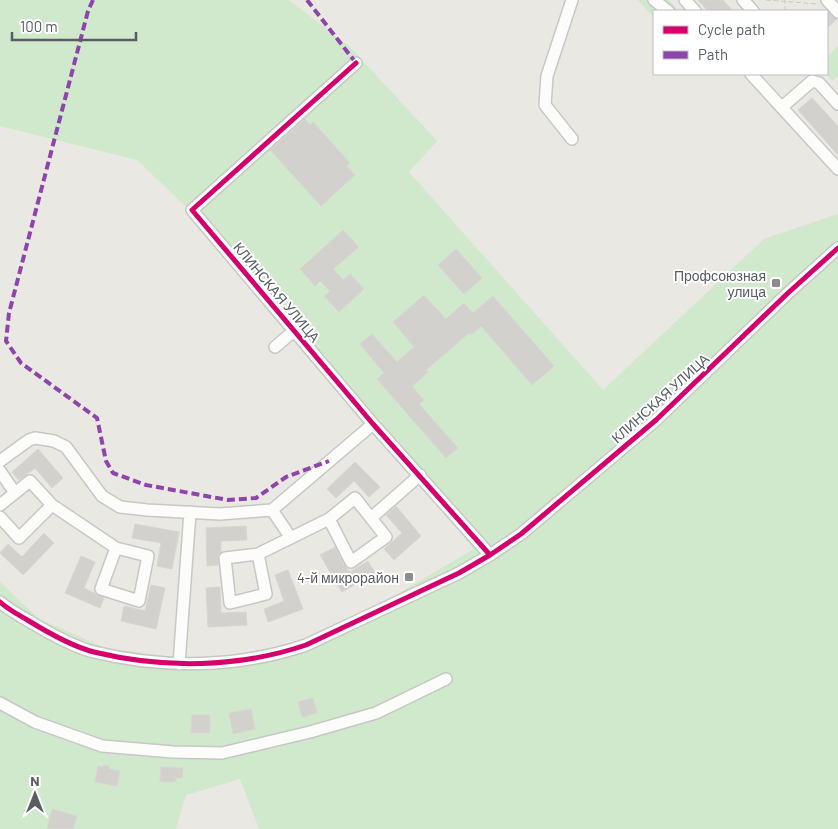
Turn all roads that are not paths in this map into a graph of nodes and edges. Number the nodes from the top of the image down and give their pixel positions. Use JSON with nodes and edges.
{"nodes":[{"id":1,"x":572,"y":0,"type":"edge"},
{"id":2,"x":654,"y":0,"type":"edge"},
{"id":3,"x":685,"y":0,"type":"edge"},
{"id":4,"x":744,"y":0,"type":"edge"},
{"id":5,"x":667,"y":10,"type":"edge"},
{"id":6,"x":694,"y":10,"type":"edge"},
{"id":7,"x":753,"y":10,"type":"edge"},
{"id":8,"x":356,"y":63,"type":"dead end"},
{"id":9,"x":754,"y":75,"type":"edge"},
{"id":10,"x":838,"y":104,"type":"edge"},
{"id":11,"x":782,"y":108,"type":"junction"},
{"id":12,"x":572,"y":139,"type":"dead end"},
{"id":13,"x":838,"y":169,"type":"edge"},
{"id":14,"x":838,"y":248,"type":"edge"},
{"id":15,"x":295,"y":330,"type":"junction"},
{"id":16,"x":275,"y":347,"type":"dead end"},
{"id":17,"x":373,"y":424,"type":"junction"},
{"id":18,"x":0,"y":460,"type":"edge"},
{"id":19,"x":0,"y":471,"type":"edge"},
{"id":20,"x":420,"y":476,"type":"junction"},
{"id":21,"x":15,"y":493,"type":"junction"},
{"id":22,"x":52,"y":504,"type":"junction"},
{"id":23,"x":0,"y":505,"type":"edge"},
{"id":24,"x":272,"y":510,"type":"junction"},
{"id":25,"x":190,"y":512,"type":"junction"},
{"id":26,"x":0,"y":517,"type":"edge"},
{"id":27,"x":371,"y":518,"type":"junction"},
{"id":28,"x":329,"y":519,"type":"junction"},
{"id":29,"x":291,"y":538,"type":"junction"},
{"id":30,"x":116,"y":548,"type":"junction"},
{"id":31,"x":258,"y":554,"type":"junction"},
{"id":32,"x":490,"y":555,"type":"junction"},
{"id":33,"x":0,"y":602,"type":"edge"},
{"id":34,"x":180,"y":664,"type":"junction"},
{"id":35,"x":446,"y":679,"type":"dead end"},
{"id":36,"x":0,"y":703,"type":"edge"}],
"edges":[{"from":1,"to":12,"type":"street"},
{"from":2,"to":5,"type":"street"},
{"from":3,"to":6,"type":"street"},
{"from":4,"to":7,"type":"street"},
{"from":8,"to":15,"type":"street","name":"КЛИНСКАЯ УЛИЦА"},
{"from":9,"to":11,"type":"street"},
{"from":10,"to":11,"type":"street"},
{"from":11,"to":13,"type":"street"},
{"from":14,"to":32,"type":"street","name":"КЛИНСКАЯ УЛИЦА"},
{"from":15,"to":16,"type":"street"},
{"from":15,"to":17,"type":"street","name":"КЛИНСКАЯ УЛИЦА"},
{"from":17,"to":20,"type":"street","name":"КЛИНСКАЯ УЛИЦА"},
{"from":17,"to":24,"type":"street"},
{"from":18,"to":25,"type":"street"},
{"from":19,"to":21,"type":"street"},
{"from":20,"to":27,"type":"street"},
{"from":20,"to":32,"type":"street","name":"КЛИНСКАЯ УЛИЦА"},
{"from":21,"to":22,"type":"street"},
{"from":21,"to":23,"type":"street"},
{"from":22,"to":26,"type":"street"},
{"from":22,"to":30,"type":"street"},
{"from":24,"to":25,"type":"street"},
{"from":24,"to":29,"type":"street"},
{"from":25,"to":34,"type":"street"},
{"from":27,"to":28,"type":"street"},
{"from":27,"to":28,"type":"street"},
{"from":28,"to":29,"type":"street"},
{"from":29,"to":31,"type":"street"},
{"from":30,"to":30,"type":"street"},
{"from":31,"to":31,"type":"street"},
{"from":32,"to":34,"type":"street","name":"КЛИНСКАЯ УЛИЦА"},
{"from":33,"to":34,"type":"street","name":"КЛИНСКАЯ УЛИЦА"},
{"from":35,"to":36,"type":"street"}]}
